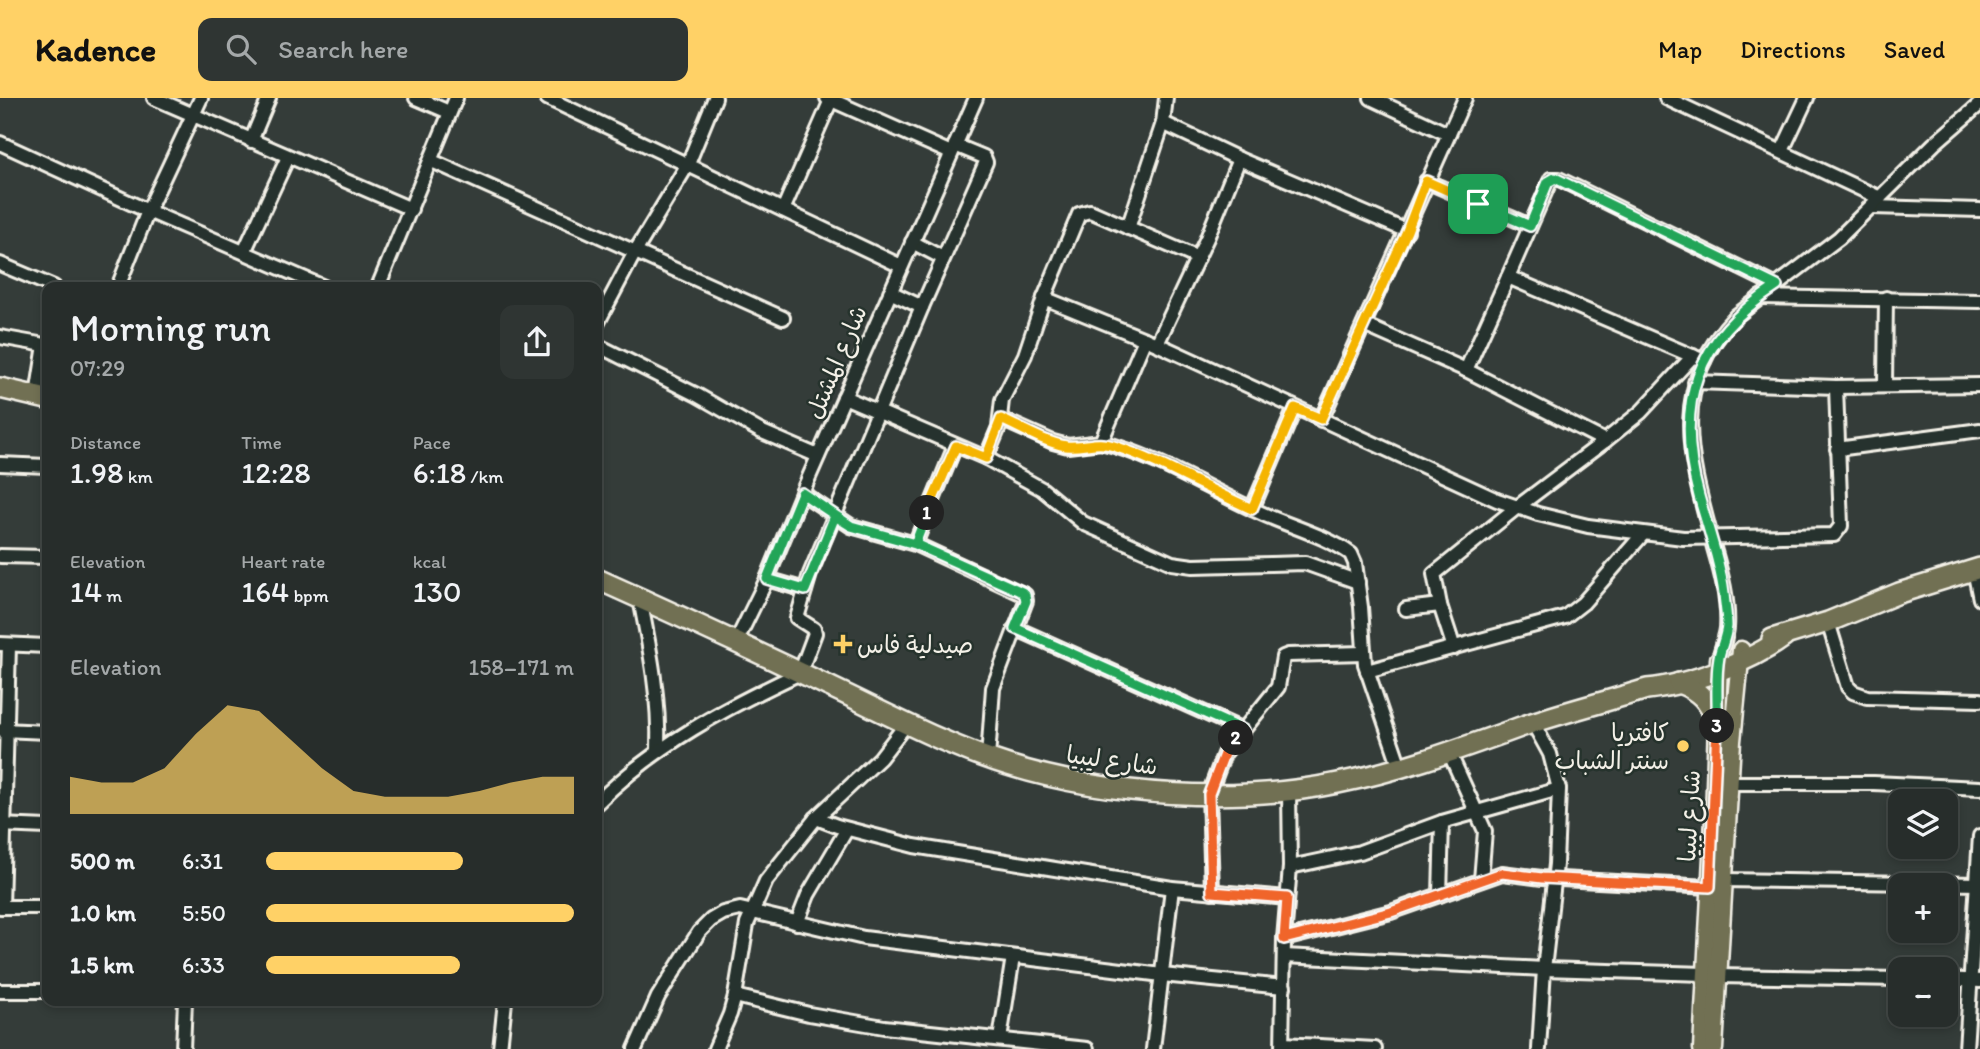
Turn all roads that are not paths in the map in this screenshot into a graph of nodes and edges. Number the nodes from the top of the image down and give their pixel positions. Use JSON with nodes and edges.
{"nodes":[{"id":1,"x":153,"y":98,"type":"edge"},
{"id":2,"x":201,"y":98,"type":"edge"},
{"id":3,"x":269,"y":98,"type":"edge"},
{"id":4,"x":416,"y":98,"type":"edge"},
{"id":5,"x":456,"y":98,"type":"edge"},
{"id":6,"x":547,"y":98,"type":"edge"},
{"id":7,"x":715,"y":98,"type":"edge"},
{"id":8,"x":976,"y":98,"type":"edge"},
{"id":9,"x":1166,"y":98,"type":"edge"},
{"id":10,"x":1371,"y":98,"type":"edge"},
{"id":11,"x":1465,"y":98,"type":"edge"},
{"id":12,"x":1667,"y":98,"type":"edge"},
{"id":13,"x":1807,"y":98,"type":"edge"},
{"id":14,"x":1966,"y":98,"type":"edge"},
{"id":15,"x":829,"y":99,"type":"edge"},
{"id":16,"x":855,"y":104,"type":"edge"},
{"id":17,"x":1979,"y":105,"type":"edge"},
{"id":18,"x":449,"y":112,"type":"junction"},
{"id":19,"x":193,"y":115,"type":"junction"},
{"id":20,"x":1163,"y":122,"type":"junction"},
{"id":21,"x":1448,"y":134,"type":"junction"},
{"id":22,"x":251,"y":141,"type":"junction"},
{"id":23,"x":3,"y":144,"type":"edge"},
{"id":24,"x":953,"y":149,"type":"junction"},
{"id":25,"x":1782,"y":150,"type":"junction"},
{"id":26,"x":288,"y":157,"type":"junction"},
{"id":27,"x":0,"y":159,"type":"edge"},
{"id":28,"x":1239,"y":159,"type":"junction"},
{"id":29,"x":432,"y":162,"type":"junction"},
{"id":30,"x":688,"y":164,"type":"junction"},
{"id":31,"x":1426,"y":181,"type":"junction"},
{"id":32,"x":1876,"y":203,"type":"junction"},
{"id":33,"x":411,"y":209,"type":"junction"},
{"id":34,"x":783,"y":209,"type":"junction"},
{"id":35,"x":1980,"y":210,"type":"edge"},
{"id":36,"x":148,"y":211,"type":"junction"},
{"id":37,"x":1530,"y":226,"type":"junction"},
{"id":38,"x":1128,"y":228,"type":"junction"},
{"id":39,"x":1407,"y":231,"type":"junction"},
{"id":40,"x":912,"y":243,"type":"junction"},
{"id":41,"x":244,"y":252,"type":"junction"},
{"id":42,"x":635,"y":252,"type":"junction"},
{"id":43,"x":943,"y":258,"type":"junction"},
{"id":44,"x":1198,"y":258,"type":"junction"},
{"id":45,"x":0,"y":264,"type":"edge"},
{"id":46,"x":901,"y":266,"type":"junction"},
{"id":47,"x":1508,"y":277,"type":"junction"},
{"id":48,"x":42,"y":282,"type":"edge"},
{"id":49,"x":120,"y":282,"type":"edge"},
{"id":50,"x":313,"y":282,"type":"edge"},
{"id":51,"x":381,"y":282,"type":"edge"},
{"id":52,"x":1777,"y":286,"type":"junction"},
{"id":53,"x":890,"y":292,"type":"junction"},
{"id":54,"x":1760,"y":297,"type":"junction"},
{"id":55,"x":1044,"y":298,"type":"junction"},
{"id":56,"x":1886,"y":298,"type":"junction"},
{"id":57,"x":1980,"y":301,"type":"edge"},
{"id":58,"x":922,"y":307,"type":"junction"},
{"id":59,"x":602,"y":315,"type":"edge"},
{"id":60,"x":783,"y":318,"type":"dead end"},
{"id":61,"x":1364,"y":325,"type":"junction"},
{"id":62,"x":0,"y":337,"type":"edge"},
{"id":63,"x":1151,"y":342,"type":"junction"},
{"id":64,"x":42,"y":344,"type":"edge"},
{"id":65,"x":602,"y":348,"type":"edge"},
{"id":66,"x":1698,"y":359,"type":"junction"},
{"id":67,"x":1466,"y":370,"type":"junction"},
{"id":68,"x":1695,"y":382,"type":"junction"},
{"id":69,"x":1885,"y":385,"type":"junction"},
{"id":70,"x":1980,"y":385,"type":"edge"},
{"id":71,"x":1836,"y":387,"type":"junction"},
{"id":72,"x":0,"y":388,"type":"edge"},
{"id":73,"x":844,"y":397,"type":"junction"},
{"id":74,"x":42,"y":398,"type":"edge"},
{"id":75,"x":1295,"y":408,"type":"junction"},
{"id":76,"x":879,"y":413,"type":"junction"},
{"id":77,"x":1001,"y":419,"type":"junction"},
{"id":78,"x":1321,"y":419,"type":"junction"},
{"id":79,"x":1980,"y":430,"type":"edge"},
{"id":80,"x":1605,"y":441,"type":"junction"},
{"id":81,"x":1101,"y":442,"type":"junction"},
{"id":82,"x":956,"y":446,"type":"junction"},
{"id":83,"x":1837,"y":449,"type":"junction"},
{"id":84,"x":818,"y":456,"type":"junction"},
{"id":85,"x":986,"y":458,"type":"junction"},
{"id":86,"x":0,"y":464,"type":"edge"},
{"id":87,"x":42,"y":466,"type":"edge"},
{"id":88,"x":802,"y":493,"type":"junction"},
{"id":89,"x":1516,"y":508,"type":"junction"},
{"id":90,"x":1252,"y":509,"type":"junction"},
{"id":91,"x":835,"y":516,"type":"junction"},
{"id":92,"x":1643,"y":534,"type":"junction"},
{"id":93,"x":1712,"y":539,"type":"junction"},
{"id":94,"x":915,"y":544,"type":"junction"},
{"id":95,"x":0,"y":556,"type":"edge"},
{"id":96,"x":42,"y":557,"type":"edge"},
{"id":97,"x":1977,"y":569,"type":"edge"},
{"id":98,"x":767,"y":579,"type":"junction"},
{"id":99,"x":602,"y":581,"type":"edge"},
{"id":100,"x":1358,"y":582,"type":"junction"},
{"id":101,"x":805,"y":590,"type":"junction"},
{"id":102,"x":640,"y":599,"type":"junction"},
{"id":103,"x":1980,"y":599,"type":"edge"},
{"id":104,"x":1440,"y":605,"type":"junction"},
{"id":105,"x":1406,"y":609,"type":"dead end"},
{"id":106,"x":1828,"y":622,"type":"junction"},
{"id":107,"x":1015,"y":628,"type":"junction"},
{"id":108,"x":1727,"y":628,"type":"junction"},
{"id":109,"x":736,"y":642,"type":"junction"},
{"id":110,"x":5,"y":644,"type":"edge"},
{"id":111,"x":42,"y":646,"type":"edge"},
{"id":112,"x":1454,"y":648,"type":"junction"},
{"id":113,"x":1364,"y":653,"type":"junction"},
{"id":114,"x":1740,"y":655,"type":"junction"},
{"id":115,"x":1719,"y":664,"type":"junction"},
{"id":116,"x":1367,"y":671,"type":"junction"},
{"id":117,"x":800,"y":673,"type":"junction"},
{"id":118,"x":1679,"y":682,"type":"junction"},
{"id":119,"x":1647,"y":689,"type":"junction"},
{"id":120,"x":1980,"y":700,"type":"edge"},
{"id":121,"x":907,"y":723,"type":"junction"},
{"id":122,"x":1533,"y":723,"type":"junction"},
{"id":123,"x":1717,"y":723,"type":"junction"},
{"id":124,"x":4,"y":730,"type":"edge"},
{"id":125,"x":1243,"y":730,"type":"junction"},
{"id":126,"x":42,"y":732,"type":"edge"},
{"id":127,"x":658,"y":750,"type":"junction"},
{"id":128,"x":1449,"y":752,"type":"junction"},
{"id":129,"x":988,"y":758,"type":"junction"},
{"id":130,"x":1399,"y":767,"type":"junction"},
{"id":131,"x":1730,"y":783,"type":"junction"},
{"id":132,"x":1980,"y":788,"type":"edge"},
{"id":133,"x":1559,"y":789,"type":"junction"},
{"id":134,"x":1289,"y":790,"type":"junction"},
{"id":135,"x":1209,"y":794,"type":"junction"},
{"id":136,"x":602,"y":799,"type":"edge"},
{"id":137,"x":1478,"y":811,"type":"junction"},
{"id":138,"x":816,"y":818,"type":"junction"},
{"id":139,"x":1442,"y":822,"type":"junction"},
{"id":140,"x":1,"y":825,"type":"edge"},
{"id":141,"x":42,"y":827,"type":"edge"},
{"id":142,"x":847,"y":829,"type":"junction"},
{"id":143,"x":1980,"y":836,"type":"edge"},
{"id":144,"x":1290,"y":867,"type":"junction"},
{"id":145,"x":1555,"y":879,"type":"junction"},
{"id":146,"x":1481,"y":880,"type":"junction"},
{"id":147,"x":1717,"y":883,"type":"junction"},
{"id":148,"x":1978,"y":884,"type":"edge"},
{"id":149,"x":1172,"y":888,"type":"junction"},
{"id":150,"x":1212,"y":892,"type":"junction"},
{"id":151,"x":1440,"y":895,"type":"junction"},
{"id":152,"x":1287,"y":898,"type":"junction"},
{"id":153,"x":1,"y":906,"type":"edge"},
{"id":154,"x":42,"y":907,"type":"edge"},
{"id":155,"x":752,"y":912,"type":"junction"},
{"id":156,"x":797,"y":923,"type":"junction"},
{"id":157,"x":1284,"y":939,"type":"junction"},
{"id":158,"x":1284,"y":956,"type":"junction"},
{"id":159,"x":1013,"y":957,"type":"junction"},
{"id":160,"x":1544,"y":969,"type":"junction"},
{"id":161,"x":1162,"y":975,"type":"junction"},
{"id":162,"x":1711,"y":975,"type":"junction"},
{"id":163,"x":1888,"y":979,"type":"edge"},
{"id":164,"x":1958,"y":979,"type":"edge"},
{"id":165,"x":1976,"y":980,"type":"edge"},
{"id":166,"x":1284,"y":986,"type":"junction"},
{"id":167,"x":0,"y":991,"type":"edge"},
{"id":168,"x":42,"y":991,"type":"edge"},
{"id":169,"x":735,"y":996,"type":"junction"},
{"id":170,"x":185,"y":1006,"type":"edge"},
{"id":171,"x":504,"y":1006,"type":"edge"},
{"id":172,"x":1005,"y":1043,"type":"edge"},
{"id":173,"x":1282,"y":1047,"type":"edge"},
{"id":174,"x":183,"y":1049,"type":"edge"},
{"id":175,"x":500,"y":1049,"type":"edge"},
{"id":176,"x":635,"y":1049,"type":"edge"},
{"id":177,"x":715,"y":1049,"type":"edge"},
{"id":178,"x":1087,"y":1049,"type":"edge"},
{"id":179,"x":1153,"y":1049,"type":"edge"},
{"id":180,"x":1376,"y":1049,"type":"edge"},
{"id":181,"x":1539,"y":1049,"type":"edge"},
{"id":182,"x":1702,"y":1049,"type":"edge"},
{"id":183,"x":1714,"y":1049,"type":"edge"},
{"id":184,"x":1966,"y":1049,"type":"edge"}],
"edges":[{"from":1,"to":19,"type":"street"},
{"from":2,"to":19,"type":"street"},
{"from":3,"to":22,"type":"street"},
{"from":4,"to":18,"type":"street"},
{"from":5,"to":18,"type":"street"},
{"from":6,"to":30,"type":"street"},
{"from":7,"to":30,"type":"street"},
{"from":8,"to":24,"type":"street","name":"شارع المشتل"},
{"from":9,"to":20,"type":"street"},
{"from":10,"to":21,"type":"street"},
{"from":11,"to":21,"type":"street"},
{"from":12,"to":25,"type":"street"},
{"from":13,"to":25,"type":"street"},
{"from":14,"to":17,"type":"street"},
{"from":15,"to":16,"type":"street"},
{"from":15,"to":34,"type":"street"},
{"from":16,"to":24,"type":"street"},
{"from":17,"to":32,"type":"street"},
{"from":18,"to":29,"type":"street"},
{"from":19,"to":22,"type":"street"},
{"from":19,"to":36,"type":"street"},
{"from":20,"to":28,"type":"street"},
{"from":20,"to":38,"type":"street"},
{"from":21,"to":31,"type":"street"},
{"from":22,"to":26,"type":"street"},
{"from":23,"to":27,"type":"street"},
{"from":23,"to":36,"type":"street"},
{"from":24,"to":40,"type":"street","name":"شارع المشتل"},
{"from":24,"to":43,"type":"street"},
{"from":25,"to":32,"type":"street"},
{"from":26,"to":33,"type":"street"},
{"from":26,"to":41,"type":"street"},
{"from":28,"to":39,"type":"street"},
{"from":28,"to":44,"type":"street"},
{"from":29,"to":33,"type":"street"},
{"from":29,"to":42,"type":"street"},
{"from":30,"to":34,"type":"street"},
{"from":30,"to":42,"type":"street"},
{"from":31,"to":37,"type":"street"},
{"from":31,"to":39,"type":"street"},
{"from":32,"to":35,"type":"street"},
{"from":32,"to":52,"type":"street"},
{"from":33,"to":51,"type":"street"},
{"from":34,"to":46,"type":"street"},
{"from":36,"to":41,"type":"street"},
{"from":36,"to":49,"type":"street"},
{"from":37,"to":47,"type":"street"},
{"from":37,"to":52,"type":"street"},
{"from":38,"to":44,"type":"street"},
{"from":38,"to":55,"type":"street"},
{"from":39,"to":61,"type":"street"},
{"from":40,"to":43,"type":"street"},
{"from":40,"to":46,"type":"street","name":"شارع المشتل"},
{"from":41,"to":50,"type":"street"},
{"from":42,"to":59,"type":"street"},
{"from":42,"to":60,"type":"street"},
{"from":43,"to":58,"type":"street"},
{"from":44,"to":63,"type":"street"},
{"from":45,"to":48,"type":"street"},
{"from":46,"to":53,"type":"street","name":"شارع المشتل"},
{"from":47,"to":66,"type":"street"},
{"from":47,"to":67,"type":"street"},
{"from":52,"to":54,"type":"street"},
{"from":53,"to":58,"type":"street"},
{"from":53,"to":73,"type":"street","name":"شارع المشتل"},
{"from":54,"to":56,"type":"street"},
{"from":54,"to":66,"type":"street"},
{"from":55,"to":63,"type":"street"},
{"from":55,"to":77,"type":"street"},
{"from":56,"to":57,"type":"street"},
{"from":56,"to":69,"type":"street"},
{"from":58,"to":76,"type":"street"},
{"from":61,"to":67,"type":"street"},
{"from":61,"to":78,"type":"street"},
{"from":62,"to":64,"type":"street"},
{"from":63,"to":75,"type":"street"},
{"from":63,"to":81,"type":"street"},
{"from":65,"to":84,"type":"street"},
{"from":66,"to":68,"type":"street"},
{"from":66,"to":80,"type":"street"},
{"from":67,"to":80,"type":"street"},
{"from":68,"to":71,"type":"street"},
{"from":68,"to":93,"type":"street"},
{"from":69,"to":70,"type":"street"},
{"from":69,"to":71,"type":"street"},
{"from":71,"to":83,"type":"street"},
{"from":72,"to":74,"type":"highway"},
{"from":73,"to":76,"type":"street"},
{"from":73,"to":84,"type":"street","name":"شارع المشتل"},
{"from":75,"to":78,"type":"street"},
{"from":75,"to":90,"type":"street"},
{"from":76,"to":82,"type":"street"},
{"from":76,"to":91,"type":"street"},
{"from":77,"to":81,"type":"street"},
{"from":77,"to":85,"type":"street"},
{"from":78,"to":89,"type":"street"},
{"from":79,"to":83,"type":"street"},
{"from":80,"to":89,"type":"street"},
{"from":81,"to":90,"type":"street"},
{"from":82,"to":85,"type":"street"},
{"from":82,"to":94,"type":"street"},
{"from":83,"to":93,"type":"street"},
{"from":84,"to":88,"type":"street","name":"شارع المشتل"},
{"from":85,"to":100,"type":"street"},
{"from":86,"to":87,"type":"street"},
{"from":88,"to":91,"type":"street"},
{"from":88,"to":98,"type":"street","name":"شارع المشتل"},
{"from":89,"to":92,"type":"street"},
{"from":89,"to":104,"type":"street"},
{"from":90,"to":100,"type":"street"},
{"from":91,"to":94,"type":"street"},
{"from":91,"to":101,"type":"street"},
{"from":92,"to":93,"type":"street"},
{"from":92,"to":112,"type":"street"},
{"from":93,"to":108,"type":"street"},
{"from":94,"to":107,"type":"street"},
{"from":95,"to":96,"type":"street"},
{"from":97,"to":103,"type":"street"},
{"from":97,"to":106,"type":"highway","name":"شارع ليبيا"},
{"from":98,"to":101,"type":"street"},
{"from":98,"to":109,"type":"street","name":"شارع المشتل"},
{"from":99,"to":102,"type":"highway","name":"شارع ليبيا"},
{"from":100,"to":113,"type":"street"},
{"from":101,"to":117,"type":"street"},
{"from":102,"to":109,"type":"highway","name":"شارع ليبيا"},
{"from":102,"to":127,"type":"street"},
{"from":104,"to":105,"type":"street"},
{"from":104,"to":112,"type":"street"},
{"from":106,"to":114,"type":"highway","name":"شارع ليبيا"},
{"from":106,"to":120,"type":"street"},
{"from":107,"to":125,"type":"street"},
{"from":107,"to":129,"type":"street"},
{"from":108,"to":114,"type":"street"},
{"from":108,"to":115,"type":"street"},
{"from":109,"to":117,"type":"highway","name":"شارع ليبيا"},
{"from":110,"to":111,"type":"street"},
{"from":110,"to":124,"type":"street"},
{"from":112,"to":116,"type":"street"},
{"from":113,"to":116,"type":"street"},
{"from":113,"to":125,"type":"street"},
{"from":114,"to":115,"type":"highway","name":"شارع ليبيا"},
{"from":114,"to":131,"type":"main road","name":"شارع ليبيا"},
{"from":115,"to":118,"type":"highway","name":"شارع ليبيا"},
{"from":115,"to":119,"type":"highway","name":"شارع ليبيا"},
{"from":115,"to":123,"type":"main road","name":"شارع ليبيا"},
{"from":116,"to":130,"type":"street"},
{"from":117,"to":121,"type":"highway","name":"شارع ليبيا"},
{"from":117,"to":127,"type":"street"},
{"from":118,"to":119,"type":"highway","name":"شارع ليبيا"},
{"from":118,"to":123,"type":"highway"},
{"from":119,"to":122,"type":"highway","name":"شارع ليبيا"},
{"from":121,"to":129,"type":"highway","name":"شارع ليبيا"},
{"from":121,"to":138,"type":"street"},
{"from":122,"to":128,"type":"highway","name":"شارع ليبيا"},
{"from":122,"to":133,"type":"street"},
{"from":123,"to":147,"type":"main road","name":"شارع ليبيا"},
{"from":124,"to":126,"type":"street"},
{"from":124,"to":140,"type":"street"},
{"from":125,"to":135,"type":"street"},
{"from":127,"to":136,"type":"street"},
{"from":128,"to":130,"type":"highway","name":"شارع ليبيا"},
{"from":128,"to":137,"type":"street"},
{"from":129,"to":135,"type":"highway","name":"شارع ليبيا"},
{"from":130,"to":134,"type":"highway","name":"شارع ليبيا"},
{"from":131,"to":132,"type":"street"},
{"from":131,"to":147,"type":"main road","name":"شارع ليبيا"},
{"from":133,"to":137,"type":"street"},
{"from":133,"to":145,"type":"street"},
{"from":134,"to":135,"type":"highway","name":"شارع ليبيا"},
{"from":134,"to":144,"type":"street"},
{"from":135,"to":150,"type":"street"},
{"from":137,"to":139,"type":"street"},
{"from":137,"to":146,"type":"street"},
{"from":138,"to":142,"type":"street"},
{"from":138,"to":155,"type":"street"},
{"from":139,"to":144,"type":"street"},
{"from":139,"to":151,"type":"street"},
{"from":140,"to":141,"type":"street"},
{"from":140,"to":153,"type":"street"},
{"from":142,"to":149,"type":"street"},
{"from":142,"to":156,"type":"street"},
{"from":143,"to":148,"type":"street"},
{"from":144,"to":152,"type":"street"},
{"from":145,"to":146,"type":"street"},
{"from":145,"to":147,"type":"street"},
{"from":145,"to":160,"type":"street"},
{"from":146,"to":151,"type":"street"},
{"from":147,"to":148,"type":"street"},
{"from":147,"to":162,"type":"main road","name":"شارع ليبيا"},
{"from":148,"to":165,"type":"street"},
{"from":149,"to":150,"type":"street"},
{"from":149,"to":161,"type":"street"},
{"from":150,"to":152,"type":"street"},
{"from":151,"to":157,"type":"street"},
{"from":152,"to":157,"type":"street"},
{"from":153,"to":154,"type":"street"},
{"from":155,"to":156,"type":"street"},
{"from":155,"to":169,"type":"street"},
{"from":155,"to":176,"type":"street"},
{"from":156,"to":159,"type":"street"},
{"from":157,"to":158,"type":"street"},
{"from":158,"to":160,"type":"street"},
{"from":158,"to":166,"type":"street"},
{"from":159,"to":161,"type":"street"},
{"from":159,"to":172,"type":"street"},
{"from":160,"to":162,"type":"street"},
{"from":160,"to":181,"type":"street"},
{"from":161,"to":166,"type":"street"},
{"from":161,"to":179,"type":"street"},
{"from":162,"to":163,"type":"street"},
{"from":162,"to":182,"type":"main road","name":"شارع ليبيا"},
{"from":162,"to":183,"type":"main road","name":"شارع ليبيا"},
{"from":164,"to":165,"type":"street"},
{"from":165,"to":184,"type":"street"},
{"from":166,"to":173,"type":"street"},
{"from":167,"to":168,"type":"street"},
{"from":169,"to":172,"type":"street"},
{"from":169,"to":177,"type":"street"},
{"from":170,"to":174,"type":"street"},
{"from":171,"to":175,"type":"street"},
{"from":172,"to":178,"type":"street"},
{"from":173,"to":180,"type":"street"}]}
